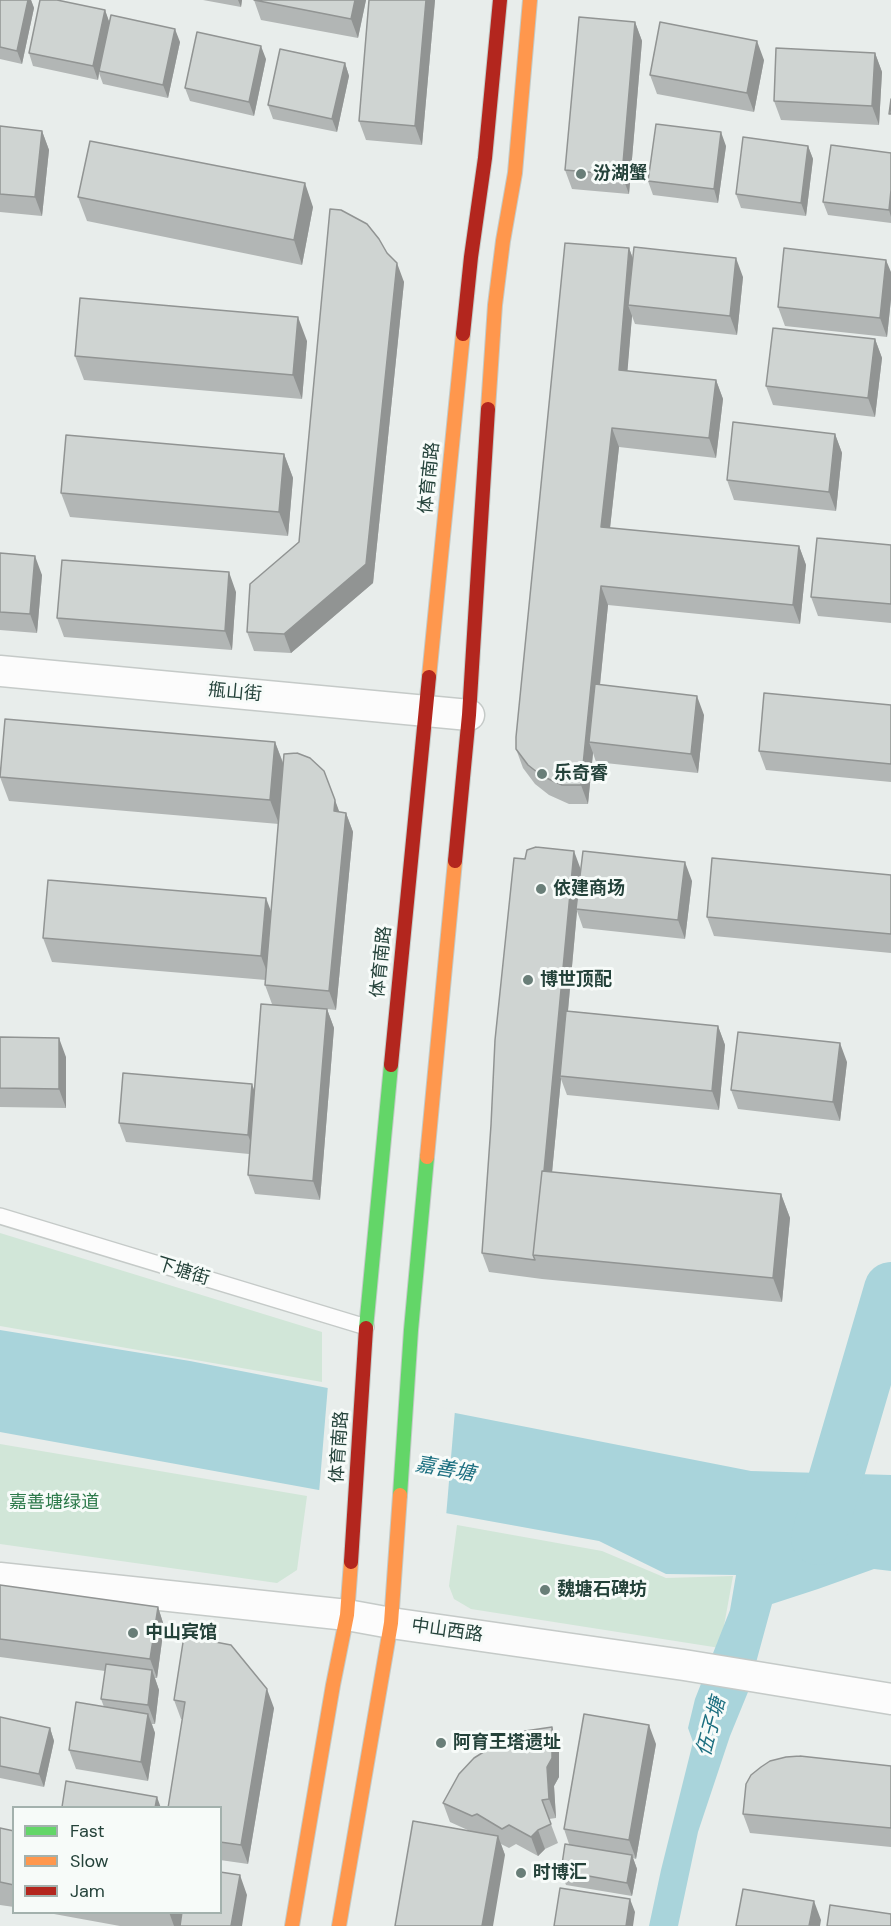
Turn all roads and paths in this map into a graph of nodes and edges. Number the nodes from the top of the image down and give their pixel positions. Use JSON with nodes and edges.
{"nodes":[{"id":1,"x":500,"y":0,"type":"edge"},
{"id":2,"x":530,"y":0,"type":"edge"},
{"id":3,"x":0,"y":671,"type":"edge"},
{"id":4,"x":425,"y":710,"type":"junction"},
{"id":5,"x":469,"y":715,"type":"junction"},
{"id":6,"x":0,"y":1216,"type":"edge"},
{"id":7,"x":366,"y":1327,"type":"junction"},
{"id":8,"x":0,"y":1578,"type":"edge"},
{"id":9,"x":346,"y":1615,"type":"junction"},
{"id":10,"x":391,"y":1623,"type":"junction"},
{"id":11,"x":891,"y":1699,"type":"edge"},
{"id":12,"x":292,"y":1926,"type":"edge"},
{"id":13,"x":339,"y":1926,"type":"edge"}],
"edges":[{"from":1,"to":4,"type":"main road","name":"体育南路"},
{"from":2,"to":5,"type":"main road"},
{"from":3,"to":4,"type":"street","name":"甁山街"},
{"from":4,"to":5,"type":"street","name":"甁山街"},
{"from":4,"to":7,"type":"main road","name":"体育南路"},
{"from":5,"to":10,"type":"main road"},
{"from":6,"to":7,"type":"lane","name":"下塘街"},
{"from":7,"to":9,"type":"main road","name":"体育南路"},
{"from":8,"to":9,"type":"street","name":"中山西路"},
{"from":9,"to":10,"type":"street","name":"中山西路"},
{"from":9,"to":12,"type":"main road","name":"体育南路"},
{"from":10,"to":11,"type":"street","name":"中山西路"},
{"from":10,"to":13,"type":"main road"}]}
